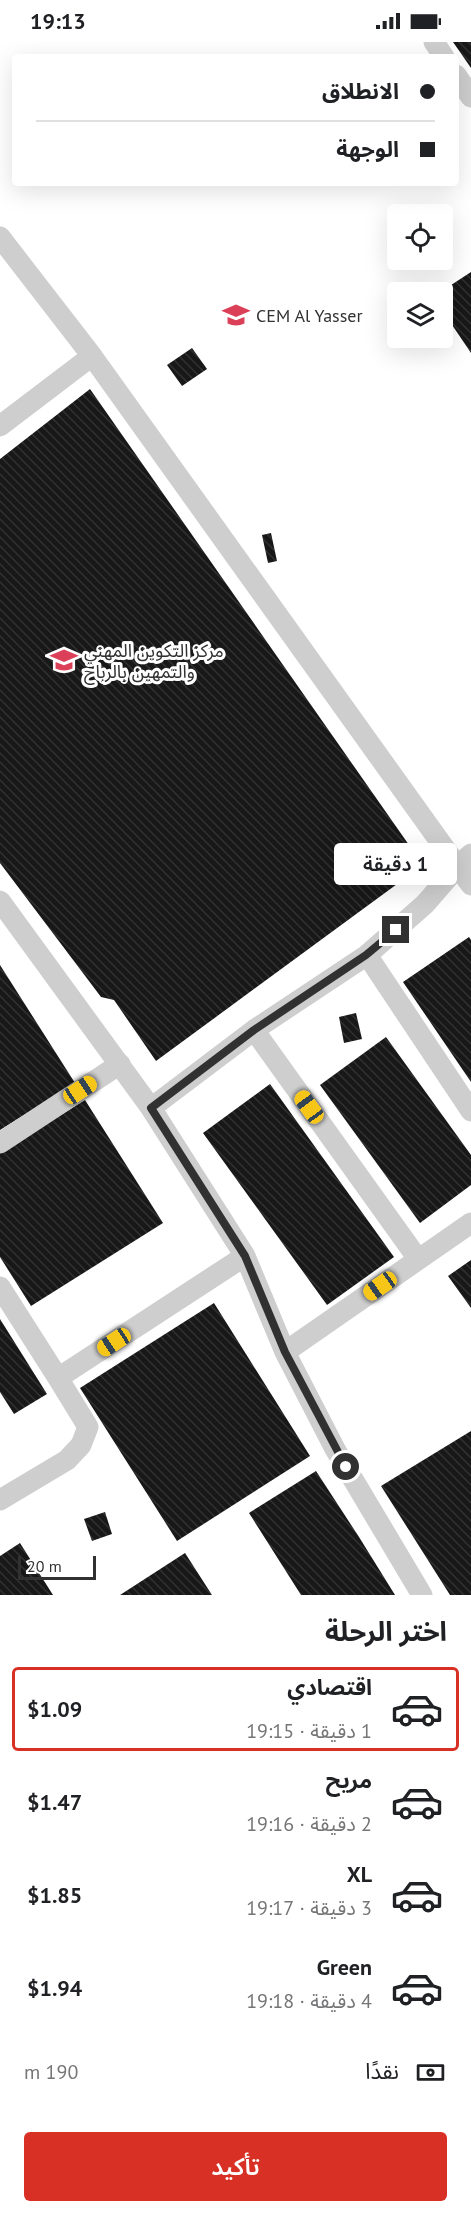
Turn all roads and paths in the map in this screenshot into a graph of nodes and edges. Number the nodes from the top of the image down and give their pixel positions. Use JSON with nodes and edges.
{"nodes":[{"id":1,"x":459,"y":79,"type":"edge"},
{"id":2,"x":471,"y":97,"type":"edge"},
{"id":3,"x":0,"y":237,"type":"edge"},
{"id":4,"x":92,"y":356,"type":"junction"},
{"id":5,"x":0,"y":426,"type":"edge"},
{"id":6,"x":464,"y":860,"type":"edge"},
{"id":7,"x":471,"y":885,"type":"edge"},
{"id":8,"x":0,"y":901,"type":"edge"},
{"id":9,"x":366,"y":955,"type":"junction"},
{"id":10,"x":254,"y":1030,"type":"junction"},
{"id":11,"x":120,"y":1064,"type":"junction"},
{"id":12,"x":151,"y":1108,"type":"junction"},
{"id":13,"x":471,"y":1111,"type":"edge"},
{"id":14,"x":0,"y":1143,"type":"edge"},
{"id":15,"x":471,"y":1223,"type":"edge"},
{"id":16,"x":245,"y":1256,"type":"junction"},
{"id":17,"x":418,"y":1259,"type":"junction"},
{"id":18,"x":0,"y":1287,"type":"edge"},
{"id":19,"x":285,"y":1352,"type":"junction"},
{"id":20,"x":58,"y":1378,"type":"junction"},
{"id":21,"x":0,"y":1500,"type":"edge"},
{"id":22,"x":422,"y":1595,"type":"edge"}],
"edges":[{"from":1,"to":2,"type":"street"},
{"from":3,"to":4,"type":"street"},
{"from":4,"to":5,"type":"street"},
{"from":4,"to":6,"type":"street"},
{"from":6,"to":7,"type":"street"},
{"from":6,"to":9,"type":"street"},
{"from":8,"to":11,"type":"street"},
{"from":9,"to":10,"type":"street"},
{"from":9,"to":13,"type":"street"},
{"from":10,"to":12,"type":"street"},
{"from":10,"to":17,"type":"street"},
{"from":11,"to":12,"type":"street"},
{"from":11,"to":14,"type":"street"},
{"from":12,"to":16,"type":"street"},
{"from":15,"to":17,"type":"street"},
{"from":16,"to":19,"type":"street"},
{"from":16,"to":20,"type":"street"},
{"from":17,"to":19,"type":"street"},
{"from":18,"to":20,"type":"street"},
{"from":19,"to":22,"type":"street"},
{"from":20,"to":21,"type":"street"}]}
